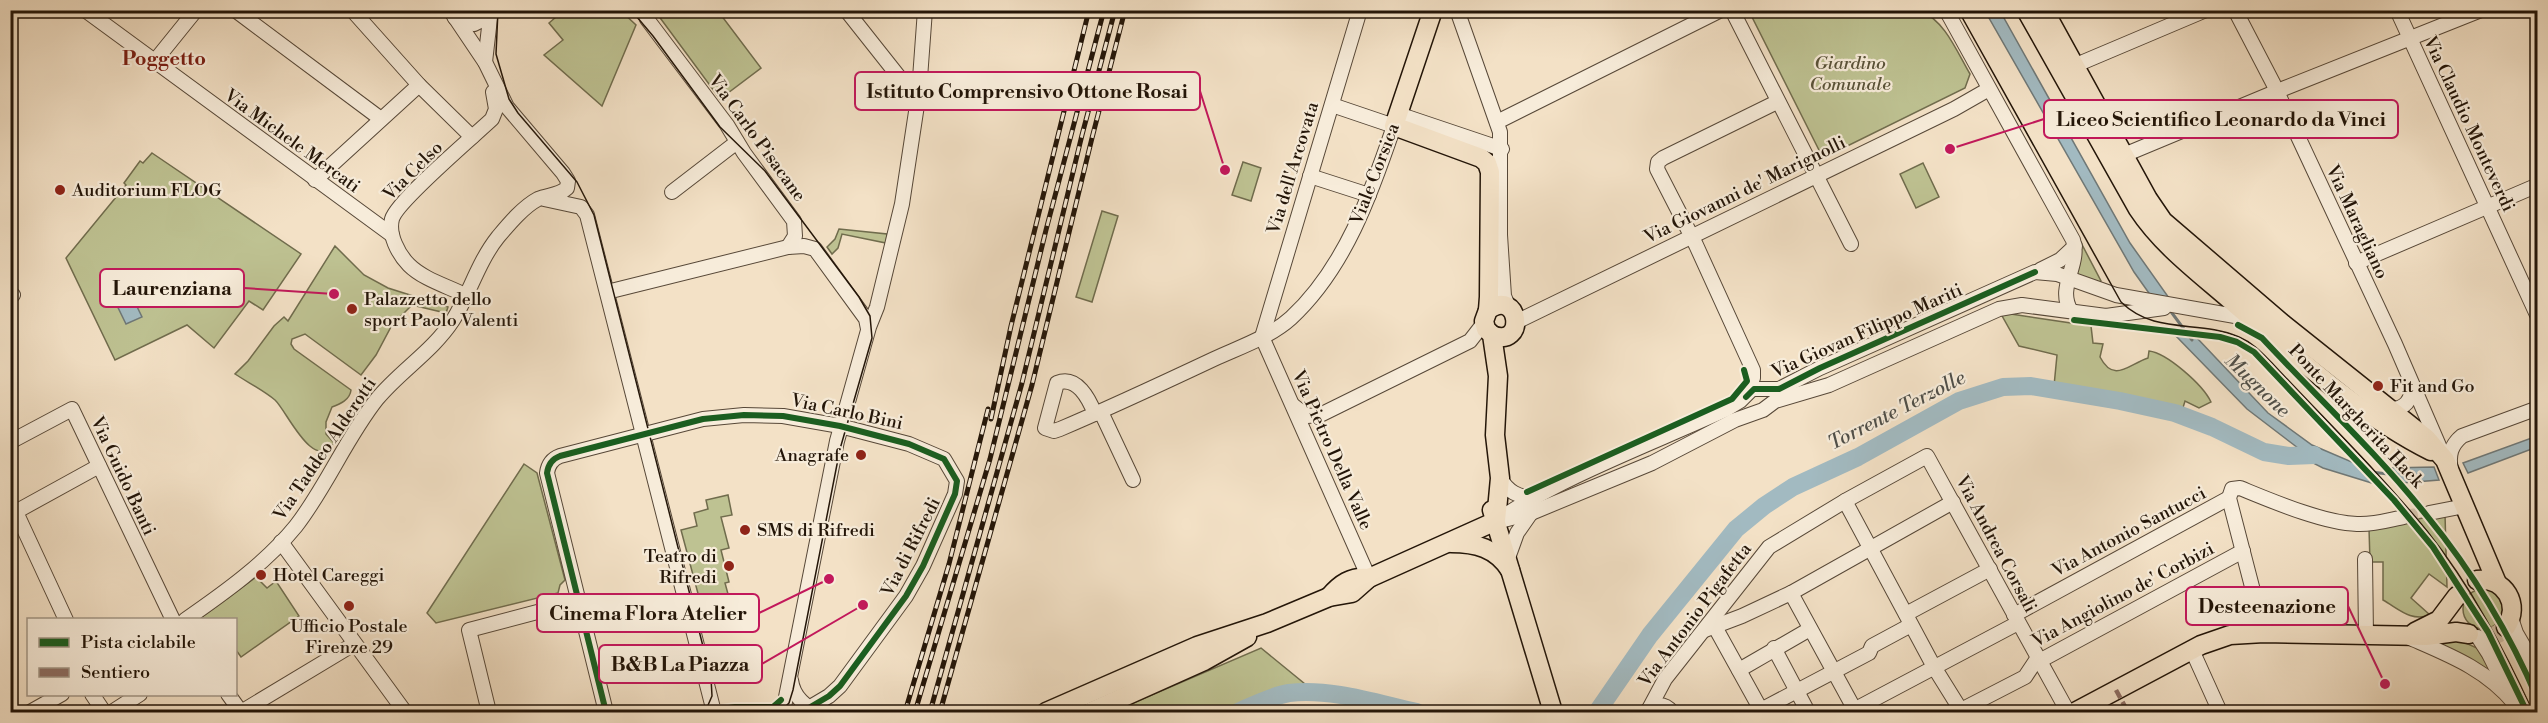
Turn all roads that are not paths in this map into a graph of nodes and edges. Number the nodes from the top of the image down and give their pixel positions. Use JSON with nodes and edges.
{"nodes":[{"id":1,"x":15,"y":10,"type":"edge"},
{"id":2,"x":85,"y":10,"type":"edge"},
{"id":3,"x":196,"y":10,"type":"edge"},
{"id":4,"x":234,"y":10,"type":"edge"},
{"id":5,"x":248,"y":10,"type":"edge"},
{"id":6,"x":352,"y":10,"type":"edge"},
{"id":7,"x":490,"y":10,"type":"edge"},
{"id":8,"x":644,"y":10,"type":"edge"},
{"id":9,"x":846,"y":10,"type":"edge"},
{"id":10,"x":925,"y":10,"type":"edge"},
{"id":11,"x":1360,"y":10,"type":"edge"},
{"id":12,"x":1433,"y":10,"type":"edge"},
{"id":13,"x":1457,"y":10,"type":"edge"},
{"id":14,"x":1721,"y":10,"type":"edge"},
{"id":15,"x":1732,"y":10,"type":"edge"},
{"id":16,"x":1946,"y":10,"type":"edge"},
{"id":17,"x":2026,"y":10,"type":"edge"},
{"id":18,"x":2044,"y":10,"type":"edge"},
{"id":19,"x":2206,"y":10,"type":"edge"},
{"id":20,"x":2235,"y":10,"type":"edge"},
{"id":21,"x":2397,"y":10,"type":"edge"},
{"id":22,"x":2481,"y":10,"type":"edge"},
{"id":23,"x":452,"y":14,"type":"edge"},
{"id":24,"x":10,"y":15,"type":"edge"},
{"id":25,"x":2410,"y":39,"type":"junction"},
{"id":26,"x":154,"y":62,"type":"junction"},
{"id":27,"x":486,"y":63,"type":"junction"},
{"id":28,"x":2076,"y":65,"type":"junction"},
{"id":29,"x":419,"y":85,"type":"junction"},
{"id":30,"x":920,"y":86,"type":"junction"},
{"id":31,"x":1989,"y":89,"type":"junction"},
{"id":32,"x":2277,"y":91,"type":"junction"},
{"id":33,"x":1777,"y":102,"type":"junction"},
{"id":34,"x":1332,"y":105,"type":"junction"},
{"id":35,"x":384,"y":117,"type":"junction"},
{"id":36,"x":516,"y":118,"type":"junction"},
{"id":37,"x":492,"y":119,"type":"junction"},
{"id":38,"x":1396,"y":120,"type":"junction"},
{"id":39,"x":1497,"y":122,"type":"junction"},
{"id":40,"x":472,"y":137,"type":"junction"},
{"id":41,"x":737,"y":142,"type":"junction"},
{"id":42,"x":1502,"y":148,"type":"junction"},
{"id":43,"x":2124,"y":155,"type":"junction"},
{"id":44,"x":1484,"y":160,"type":"junction"},
{"id":45,"x":1816,"y":176,"type":"junction"},
{"id":46,"x":1310,"y":177,"type":"junction"},
{"id":47,"x":315,"y":180,"type":"junction"},
{"id":48,"x":2538,"y":185,"type":"edge"},
{"id":49,"x":672,"y":192,"type":"dead end"},
{"id":50,"x":1369,"y":195,"type":"junction"},
{"id":51,"x":542,"y":198,"type":"junction"},
{"id":52,"x":2487,"y":207,"type":"junction"},
{"id":53,"x":392,"y":236,"type":"junction"},
{"id":54,"x":1691,"y":237,"type":"junction"},
{"id":55,"x":1851,"y":244,"type":"dead end"},
{"id":56,"x":2075,"y":246,"type":"junction"},
{"id":57,"x":788,"y":247,"type":"junction"},
{"id":58,"x":2356,"y":263,"type":"junction"},
{"id":59,"x":2035,"y":272,"type":"junction"},
{"id":60,"x":2069,"y":278,"type":"junction"},
{"id":61,"x":2209,"y":282,"type":"junction"},
{"id":62,"x":2093,"y":287,"type":"junction"},
{"id":63,"x":607,"y":292,"type":"junction"},
{"id":64,"x":465,"y":295,"type":"junction"},
{"id":65,"x":1271,"y":305,"type":"junction"},
{"id":66,"x":2149,"y":305,"type":"junction"},
{"id":67,"x":2205,"y":311,"type":"junction"},
{"id":68,"x":2076,"y":312,"type":"junction"},
{"id":69,"x":2538,"y":317,"type":"edge"},
{"id":70,"x":2253,"y":319,"type":"junction"},
{"id":71,"x":1288,"y":321,"type":"junction"},
{"id":72,"x":1500,"y":322,"type":"junction"},
{"id":73,"x":2281,"y":322,"type":"junction"},
{"id":74,"x":868,"y":329,"type":"junction"},
{"id":75,"x":1262,"y":337,"type":"junction"},
{"id":76,"x":2412,"y":385,"type":"junction"},
{"id":77,"x":1751,"y":393,"type":"junction"},
{"id":78,"x":1291,"y":402,"type":"junction"},
{"id":79,"x":2538,"y":408,"type":"edge"},
{"id":80,"x":1760,"y":410,"type":"junction"},
{"id":81,"x":2389,"y":410,"type":"junction"},
{"id":82,"x":840,"y":426,"type":"junction"},
{"id":83,"x":644,"y":435,"type":"junction"},
{"id":84,"x":1495,"y":435,"type":"junction"},
{"id":85,"x":10,"y":442,"type":"edge"},
{"id":86,"x":1927,"y":456,"type":"joint"},
{"id":87,"x":2447,"y":461,"type":"junction"},
{"id":88,"x":99,"y":466,"type":"junction"},
{"id":89,"x":1500,"y":478,"type":"junction"},
{"id":90,"x":1133,"y":480,"type":"dead end"},
{"id":91,"x":957,"y":481,"type":"joint"},
{"id":92,"x":2231,"y":494,"type":"junction"},
{"id":93,"x":1534,"y":498,"type":"junction"},
{"id":94,"x":1845,"y":501,"type":"junction"},
{"id":95,"x":1953,"y":502,"type":"junction"},
{"id":96,"x":2465,"y":506,"type":"junction"},
{"id":97,"x":1531,"y":513,"type":"junction"},
{"id":98,"x":2429,"y":513,"type":"tunnel mouth"},
{"id":99,"x":13,"y":514,"type":"edge"},
{"id":100,"x":2404,"y":517,"type":"tunnel mouth"},
{"id":101,"x":1496,"y":521,"type":"junction"},
{"id":102,"x":281,"y":542,"type":"junction"},
{"id":103,"x":1450,"y":543,"type":"junction"},
{"id":104,"x":1870,"y":548,"type":"junction"},
{"id":105,"x":2243,"y":550,"type":"junction"},
{"id":106,"x":2484,"y":554,"type":"junction"},
{"id":107,"x":2365,"y":558,"type":"dead end"},
{"id":108,"x":1510,"y":566,"type":"junction"},
{"id":109,"x":1990,"y":569,"type":"junction"},
{"id":110,"x":1369,"y":578,"type":"junction"},
{"id":111,"x":2497,"y":583,"type":"junction"},
{"id":112,"x":1791,"y":592,"type":"junction"},
{"id":113,"x":579,"y":601,"type":"junction"},
{"id":114,"x":65,"y":618,"type":"edge"},
{"id":115,"x":172,"y":618,"type":"edge"},
{"id":116,"x":188,"y":618,"type":"edge"},
{"id":117,"x":2016,"y":619,"type":"junction"},
{"id":118,"x":1909,"y":620,"type":"junction"},
{"id":119,"x":1267,"y":623,"type":"junction"},
{"id":120,"x":2508,"y":623,"type":"joint"},
{"id":121,"x":1710,"y":628,"type":"junction"},
{"id":122,"x":1810,"y":629,"type":"junction"},
{"id":123,"x":2264,"y":633,"type":"junction"},
{"id":124,"x":2366,"y":635,"type":"junction"},
{"id":125,"x":2405,"y":636,"type":"junction"},
{"id":126,"x":2477,"y":636,"type":"junction"},
{"id":127,"x":354,"y":644,"type":"junction"},
{"id":128,"x":1774,"y":648,"type":"junction"},
{"id":129,"x":2192,"y":650,"type":"junction"},
{"id":130,"x":2533,"y":652,"type":"edge"},
{"id":131,"x":2037,"y":659,"type":"junction"},
{"id":132,"x":1934,"y":667,"type":"junction"},
{"id":133,"x":1739,"y":670,"type":"junction"},
{"id":134,"x":2538,"y":671,"type":"edge"},
{"id":135,"x":1834,"y":672,"type":"junction"},
{"id":136,"x":791,"y":675,"type":"junction"},
{"id":137,"x":1797,"y":691,"type":"junction"},
{"id":138,"x":59,"y":696,"type":"edge"},
{"id":139,"x":93,"y":696,"type":"edge"},
{"id":140,"x":137,"y":696,"type":"edge"},
{"id":141,"x":229,"y":696,"type":"edge"},
{"id":142,"x":2516,"y":708,"type":"edge"},
{"id":143,"x":39,"y":710,"type":"edge"},
{"id":144,"x":811,"y":711,"type":"edge"},
{"id":145,"x":1647,"y":711,"type":"edge"},
{"id":146,"x":1759,"y":711,"type":"edge"},
{"id":147,"x":104,"y":712,"type":"edge"},
{"id":148,"x":112,"y":712,"type":"edge"},
{"id":149,"x":241,"y":712,"type":"edge"},
{"id":150,"x":405,"y":712,"type":"edge"},
{"id":151,"x":489,"y":712,"type":"edge"},
{"id":152,"x":606,"y":712,"type":"edge"},
{"id":153,"x":714,"y":712,"type":"edge"},
{"id":154,"x":783,"y":712,"type":"edge"},
{"id":155,"x":1046,"y":712,"type":"edge"},
{"id":156,"x":1090,"y":712,"type":"edge"},
{"id":157,"x":1553,"y":712,"type":"edge"},
{"id":158,"x":1672,"y":712,"type":"edge"},
{"id":159,"x":1808,"y":712,"type":"edge"},
{"id":160,"x":1854,"y":712,"type":"edge"},
{"id":161,"x":1961,"y":712,"type":"edge"},
{"id":162,"x":2067,"y":712,"type":"edge"},
{"id":163,"x":2075,"y":712,"type":"edge"},
{"id":164,"x":2220,"y":712,"type":"edge"}],
"edges":[{"from":1,"to":24,"type":"street"},
{"from":2,"to":26,"type":"street","name":"Via Michele Mercati"},
{"from":3,"to":26,"type":"street"},
{"from":4,"to":35,"type":"street"},
{"from":5,"to":35,"type":"street"},
{"from":6,"to":29,"type":"street"},
{"from":7,"to":23,"type":"street"},
{"from":7,"to":27,"type":"street"},
{"from":8,"to":41,"type":"street","name":"Via Carlo Pisacane"},
{"from":9,"to":30,"type":"street"},
{"from":10,"to":30,"type":"street"},
{"from":11,"to":34,"type":"street","name":"Via dell'Arcovata"},
{"from":12,"to":38,"type":"main road","name":"Viale Corsica"},
{"from":13,"to":39,"type":"street"},
{"from":14,"to":39,"type":"street"},
{"from":15,"to":33,"type":"street"},
{"from":16,"to":31,"type":"street"},
{"from":17,"to":61,"type":"main road"},
{"from":18,"to":28,"type":"main road"},
{"from":19,"to":28,"type":"street"},
{"from":20,"to":32,"type":"street","name":"Via Maragliano"},
{"from":21,"to":25,"type":"street","name":"Via Claudio Monteverdi"},
{"from":22,"to":25,"type":"street"},
{"from":23,"to":27,"type":"street"},
{"from":25,"to":32,"type":"street"},
{"from":25,"to":52,"type":"street","name":"Via Claudio Monteverdi"},
{"from":26,"to":47,"type":"street","name":"Via Michele Mercati"},
{"from":27,"to":36,"type":"street"},
{"from":27,"to":37,"type":"street"},
{"from":28,"to":43,"type":"main road"},
{"from":29,"to":35,"type":"street"},
{"from":29,"to":40,"type":"street"},
{"from":30,"to":74,"type":"street"},
{"from":31,"to":45,"type":"street","name":"Via Giovanni de' Marignolli"},
{"from":31,"to":56,"type":"street"},
{"from":32,"to":43,"type":"street"},
{"from":32,"to":58,"type":"street","name":"Via Maragliano"},
{"from":33,"to":45,"type":"street"},
{"from":33,"to":54,"type":"street"},
{"from":34,"to":38,"type":"street"},
{"from":34,"to":46,"type":"street","name":"Via dell'Arcovata"},
{"from":35,"to":47,"type":"street"},
{"from":36,"to":37,"type":"street"},
{"from":36,"to":51,"type":"street","name":"Via Taddeo Alderotti"},
{"from":37,"to":40,"type":"street","name":"Via Celso"},
{"from":38,"to":42,"type":"street"},
{"from":38,"to":44,"type":"main road"},
{"from":38,"to":50,"type":"street","name":"Viale Corsica"},
{"from":39,"to":42,"type":"street"},
{"from":40,"to":53,"type":"street","name":"Via Celso"},
{"from":41,"to":49,"type":"street"},
{"from":41,"to":57,"type":"street","name":"Via Carlo Pisacane"},
{"from":42,"to":44,"type":"street"},
{"from":42,"to":72,"type":"street"},
{"from":43,"to":73,"type":"main road"},
{"from":44,"to":72,"type":"main road"},
{"from":45,"to":54,"type":"street","name":"Via Giovanni de' Marignolli"},
{"from":45,"to":55,"type":"street"},
{"from":46,"to":50,"type":"street"},
{"from":46,"to":65,"type":"street","name":"Via dell'Arcovata"},
{"from":47,"to":53,"type":"street","name":"Via Michele Mercati"},
{"from":48,"to":52,"type":"street"},
{"from":50,"to":71,"type":"street","name":"Viale Corsica"},
{"from":51,"to":63,"type":"street"},
{"from":51,"to":64,"type":"street","name":"Via Taddeo Alderotti"},
{"from":52,"to":58,"type":"street"},
{"from":52,"to":69,"type":"street","name":"Via Claudio Monteverdi"},
{"from":53,"to":64,"type":"street"},
{"from":54,"to":72,"type":"street","name":"Via Giovanni de' Marignolli"},
{"from":54,"to":77,"type":"street"},
{"from":56,"to":59,"type":"street"},
{"from":56,"to":60,"type":"street"},
{"from":57,"to":63,"type":"street"},
{"from":57,"to":74,"type":"street"},
{"from":58,"to":76,"type":"street","name":"Via Maragliano"},
{"from":59,"to":60,"type":"street","name":"Via Giovan Filippo Mariti"},
{"from":59,"to":77,"type":"street","name":"Via Giovan Filippo Mariti"},
{"from":60,"to":62,"type":"street","name":"Via Giovan Filippo Mariti"},
{"from":60,"to":68,"type":"street"},
{"from":61,"to":67,"type":"street"},
{"from":61,"to":70,"type":"main road"},
{"from":62,"to":66,"type":"street","name":"Via Giovan Filippo Mariti"},
{"from":62,"to":68,"type":"street"},
{"from":63,"to":83,"type":"street"},
{"from":64,"to":102,"type":"street","name":"Via Taddeo Alderotti"},
{"from":65,"to":71,"type":"street"},
{"from":65,"to":75,"type":"street","name":"Via dell'Arcovata"},
{"from":66,"to":67,"type":"street","name":"Via Giovan Filippo Mariti"},
{"from":66,"to":68,"type":"street","name":"Via Giovan Filippo Mariti"},
{"from":67,"to":70,"type":"street","name":"Via Giovan Filippo Mariti"},
{"from":68,"to":80,"type":"street","name":"Via Giovan Filippo Mariti"},
{"from":70,"to":73,"type":"street","name":"Via Giovan Filippo Mariti"},
{"from":70,"to":87,"type":"main road"},
{"from":71,"to":75,"type":"street","name":"Viale Corsica"},
{"from":72,"to":78,"type":"street","name":"Via Giovanni de' Marignolli"},
{"from":72,"to":84,"type":"main road"},
{"from":73,"to":81,"type":"main road"},
{"from":74,"to":82,"type":"street"},
{"from":75,"to":78,"type":"street","name":"Via Pietro Della Valle"},
{"from":75,"to":90,"type":"street","name":"Viale Corsica"},
{"from":76,"to":81,"type":"street"},
{"from":76,"to":87,"type":"street","name":"Via Maragliano"},
{"from":77,"to":80,"type":"street"},
{"from":77,"to":80,"type":"street","name":"Via Giovan Filippo Mariti"},
{"from":77,"to":93,"type":"street","name":"Via Giovan Filippo Mariti"},
{"from":78,"to":110,"type":"street","name":"Via Pietro Della Valle"},
{"from":79,"to":87,"type":"street"},
{"from":80,"to":97,"type":"street","name":"Via Giovan Filippo Mariti"},
{"from":81,"to":87,"type":"main road"},
{"from":82,"to":83,"type":"street","name":"Via Carlo Bini"},
{"from":82,"to":91,"type":"street","name":"Via Carlo Bini"},
{"from":82,"to":136,"type":"street"},
{"from":83,"to":113,"type":"street","name":"Via Carlo Bini"},
{"from":83,"to":153,"type":"street"},
{"from":84,"to":89,"type":"main road"},
{"from":84,"to":101,"type":"main road"},
{"from":85,"to":88,"type":"street","name":"Via Guido Banti"},
{"from":86,"to":94,"type":"street","name":"Via Antonio Pigafetta"},
{"from":86,"to":95,"type":"street","name":"Via Andrea Corsali"},
{"from":87,"to":96,"type":"main road"},
{"from":88,"to":99,"type":"street"},
{"from":88,"to":115,"type":"street","name":"Via Guido Banti"},
{"from":89,"to":93,"type":"street"},
{"from":89,"to":101,"type":"main road"},
{"from":91,"to":144,"type":"street","name":"Via di Rifredi"},
{"from":92,"to":100,"type":"street"},
{"from":92,"to":105,"type":"street"},
{"from":92,"to":117,"type":"street","name":"Via Antonio Santucci"},
{"from":93,"to":101,"type":"street","name":"Via Giovan Filippo Mariti"},
{"from":94,"to":104,"type":"street"},
{"from":94,"to":121,"type":"street","name":"Via Antonio Pigafetta"},
{"from":95,"to":104,"type":"street"},
{"from":95,"to":109,"type":"street","name":"Via Andrea Corsali"},
{"from":96,"to":98,"type":"street"},
{"from":96,"to":106,"type":"main road"},
{"from":97,"to":101,"type":"street","name":"Via Giovan Filippo Mariti"},
{"from":97,"to":108,"type":"street"},
{"from":99,"to":114,"type":"street"},
{"from":101,"to":103,"type":"main road","name":"Via Giovan Filippo Mariti"},
{"from":101,"to":108,"type":"main road"},
{"from":102,"to":116,"type":"street","name":"Via Taddeo Alderotti"},
{"from":102,"to":127,"type":"street"},
{"from":103,"to":108,"type":"main road"},
{"from":103,"to":110,"type":"main road","name":"Via Giovan Filippo Mariti"},
{"from":104,"to":112,"type":"street"},
{"from":104,"to":118,"type":"street"},
{"from":105,"to":123,"type":"street"},
{"from":105,"to":131,"type":"street","name":"Via Angiolino de' Corbizi"},
{"from":106,"to":111,"type":"main road"},
{"from":106,"to":111,"type":"main road"},
{"from":107,"to":124,"type":"street"},
{"from":108,"to":157,"type":"main road"},
{"from":109,"to":117,"type":"street","name":"Via Andrea Corsali"},
{"from":109,"to":118,"type":"street"},
{"from":110,"to":119,"type":"main road","name":"Via Giovan Filippo Mariti"},
{"from":111,"to":120,"type":"main road"},
{"from":112,"to":121,"type":"street"},
{"from":112,"to":122,"type":"street"},
{"from":113,"to":151,"type":"street"},
{"from":113,"to":152,"type":"street"},
{"from":117,"to":131,"type":"street","name":"Via Andrea Corsali"},
{"from":117,"to":132,"type":"street","name":"Via Antonio Santucci"},
{"from":118,"to":132,"type":"street"},
{"from":118,"to":135,"type":"street"},
{"from":119,"to":155,"type":"main road","name":"Via Giovan Filippo Mariti"},
{"from":119,"to":156,"type":"main road","name":"Via Giovan Filippo Mariti"},
{"from":120,"to":130,"type":"street"},
{"from":121,"to":133,"type":"street"},
{"from":121,"to":145,"type":"street","name":"Via Antonio Pigafetta"},
{"from":122,"to":128,"type":"street"},
{"from":122,"to":135,"type":"street"},
{"from":123,"to":124,"type":"main road"},
{"from":123,"to":129,"type":"main road"},
{"from":124,"to":125,"type":"main road"},
{"from":125,"to":126,"type":"main road"},
{"from":125,"to":126,"type":"main road"},
{"from":125,"to":142,"type":"street"},
{"from":126,"to":142,"type":"street"},
{"from":127,"to":149,"type":"street"},
{"from":127,"to":150,"type":"street"},
{"from":128,"to":133,"type":"street"},
{"from":128,"to":137,"type":"street"},
{"from":129,"to":163,"type":"main road"},
{"from":129,"to":164,"type":"street"},
{"from":130,"to":134,"type":"street"},
{"from":131,"to":161,"type":"street","name":"Via Angiolino de' Corbizi"},
{"from":131,"to":162,"type":"street","name":"Via Andrea Corsali"},
{"from":132,"to":160,"type":"street","name":"Via Antonio Santucci"},
{"from":132,"to":161,"type":"street"},
{"from":133,"to":146,"type":"street"},
{"from":135,"to":137,"type":"street"},
{"from":135,"to":160,"type":"street"},
{"from":136,"to":144,"type":"street"},
{"from":136,"to":154,"type":"street"},
{"from":137,"to":146,"type":"street"},
{"from":137,"to":159,"type":"street"},
{"from":138,"to":143,"type":"street"},
{"from":139,"to":147,"type":"street"},
{"from":140,"to":148,"type":"street"},
{"from":141,"to":149,"type":"street"},
{"from":145,"to":158,"type":"street"}]}
